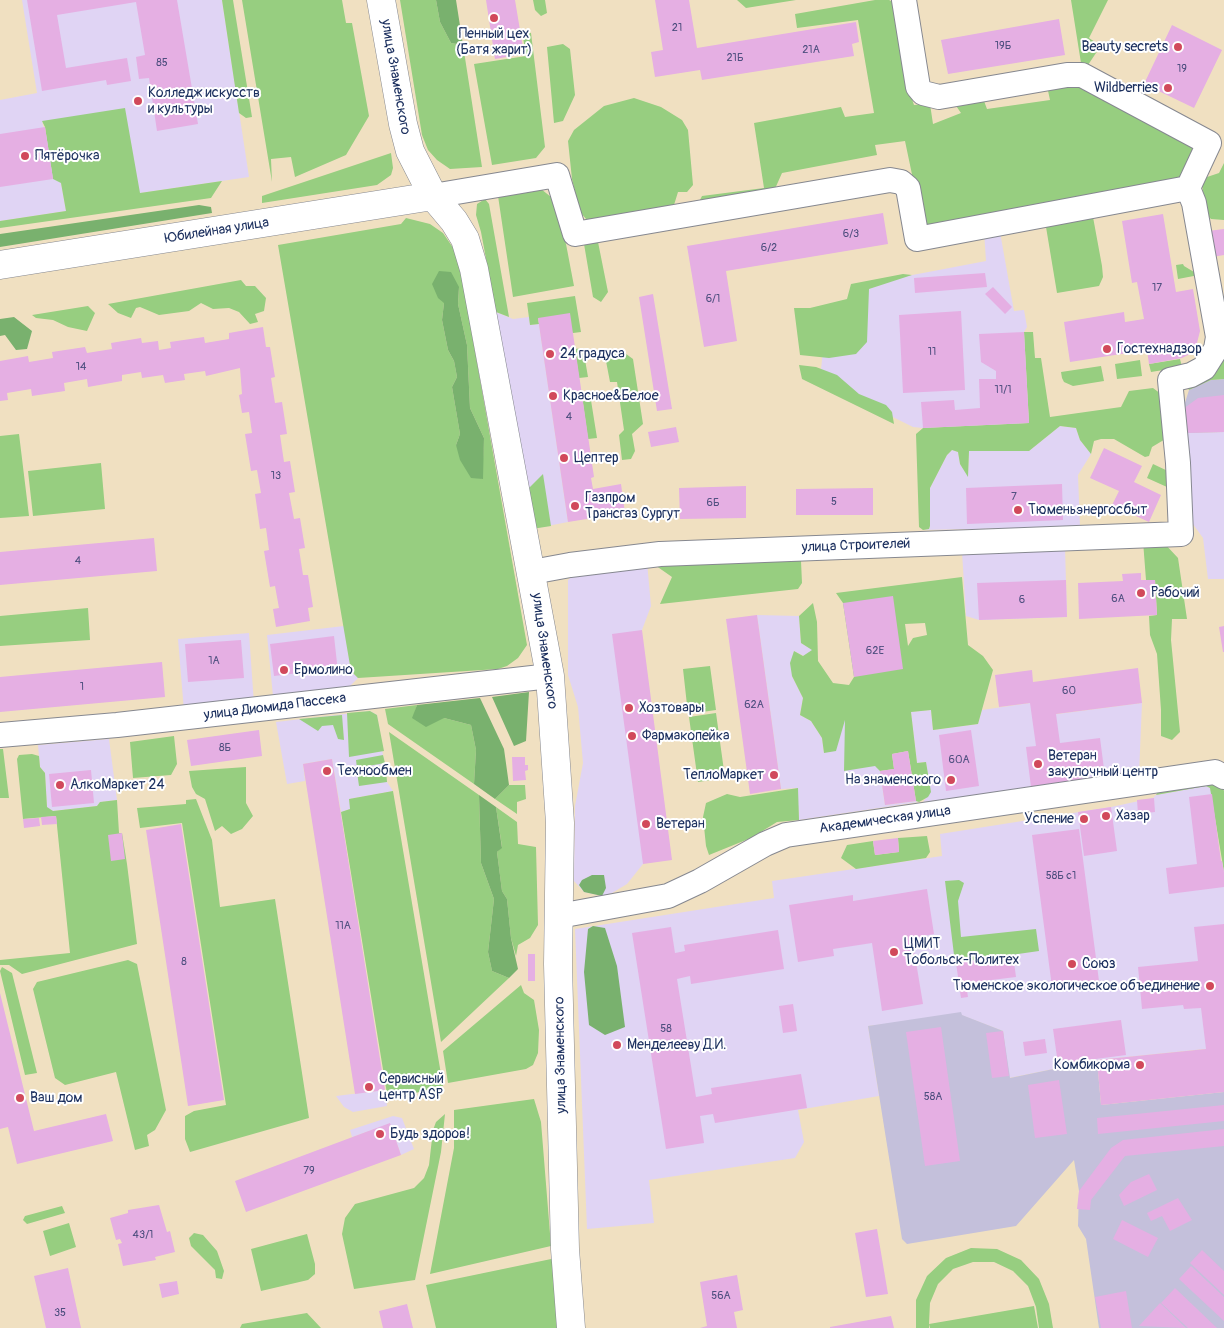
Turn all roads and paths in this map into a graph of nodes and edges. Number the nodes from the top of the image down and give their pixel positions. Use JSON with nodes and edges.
{"nodes":[{"id":1,"x":382,"y":0,"type":"edge"},
{"id":2,"x":904,"y":0,"type":"edge"},
{"id":3,"x":1188,"y":188,"type":"junction"},
{"id":4,"x":433,"y":196,"type":"junction"},
{"id":5,"x":0,"y":265,"type":"edge"},
{"id":6,"x":532,"y":572,"type":"junction"},
{"id":7,"x":550,"y":676,"type":"junction"},
{"id":8,"x":0,"y":734,"type":"edge"},
{"id":9,"x":1224,"y":777,"type":"edge"},
{"id":10,"x":559,"y":916,"type":"junction"},
{"id":11,"x":571,"y":1328,"type":"edge"}],
"edges":[{"from":1,"to":4,"type":"main road","name":"улица Знаменского"},
{"from":2,"to":3,"type":"street"},
{"from":3,"to":4,"type":"street"},
{"from":3,"to":6,"type":"street","name":"улица Строителей"},
{"from":4,"to":5,"type":"main road","name":"Юбилейная улица"},
{"from":4,"to":6,"type":"main road","name":"улица Знаменского"},
{"from":6,"to":7,"type":"main road","name":"улица Знаменского"},
{"from":7,"to":8,"type":"street","name":"улица Диомида Пассека"},
{"from":7,"to":10,"type":"main road","name":"улица Знаменского"},
{"from":9,"to":10,"type":"street","name":"Академическая улица"},
{"from":10,"to":11,"type":"main road","name":"улица Знаменского"}]}
